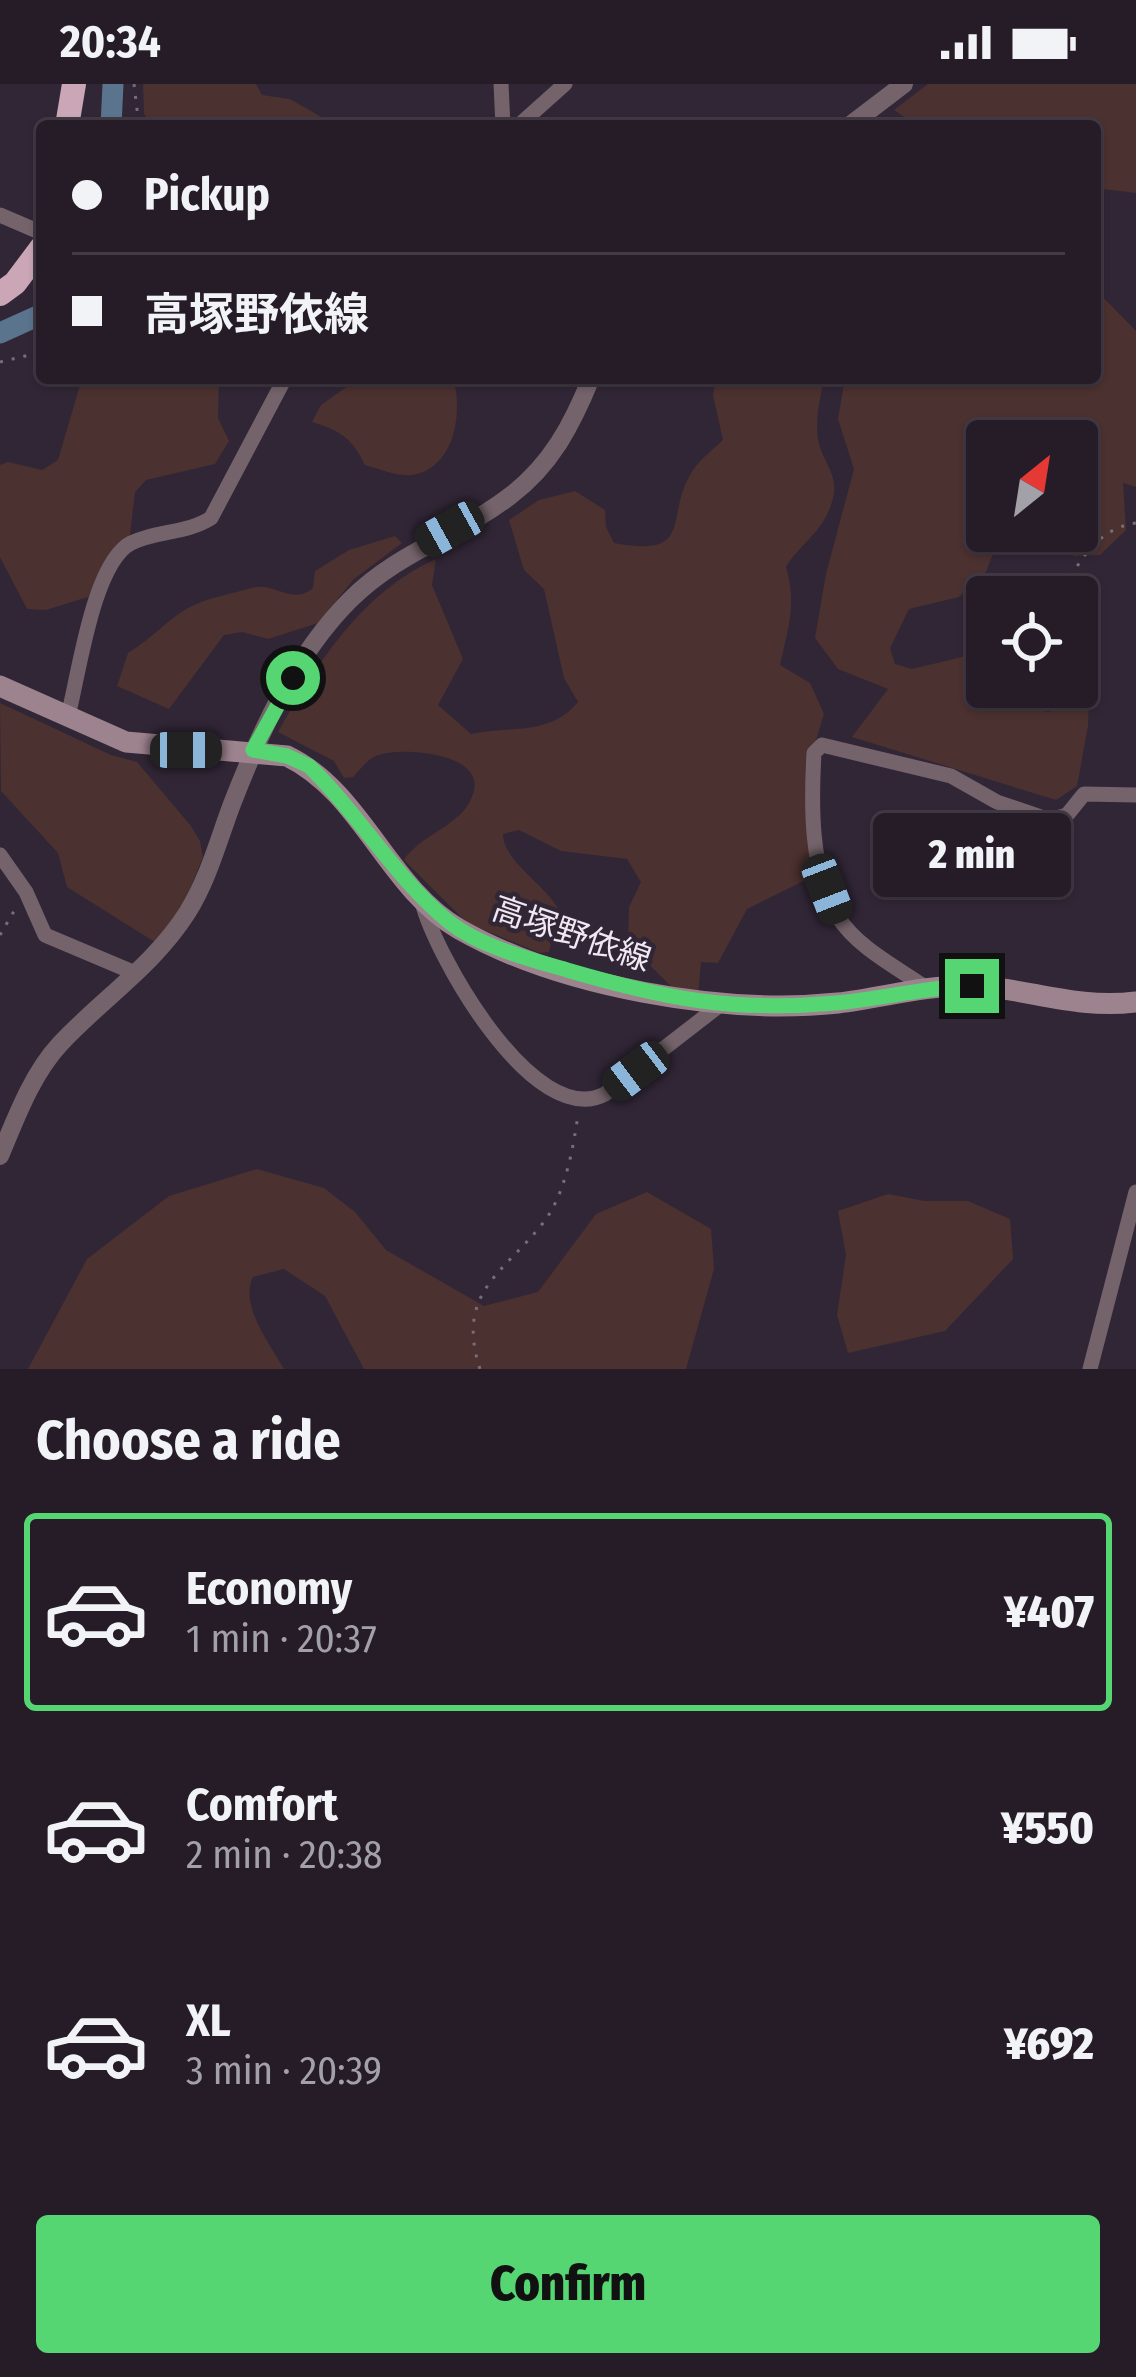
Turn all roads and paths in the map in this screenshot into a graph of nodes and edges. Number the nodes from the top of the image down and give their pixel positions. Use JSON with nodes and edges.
{"nodes":[{"id":1,"x":74,"y":84,"type":"edge"},
{"id":2,"x":134,"y":84,"type":"edge"},
{"id":3,"x":501,"y":84,"type":"edge"},
{"id":4,"x":565,"y":84,"type":"edge"},
{"id":5,"x":904,"y":84,"type":"edge"},
{"id":6,"x":68,"y":120,"type":"edge"},
{"id":7,"x":138,"y":120,"type":"edge"},
{"id":8,"x":503,"y":120,"type":"edge"},
{"id":9,"x":525,"y":120,"type":"edge"},
{"id":10,"x":857,"y":120,"type":"edge"},
{"id":11,"x":0,"y":215,"type":"edge"},
{"id":12,"x":36,"y":230,"type":"edge"},
{"id":13,"x":36,"y":255,"type":"edge"},
{"id":14,"x":0,"y":294,"type":"edge"},
{"id":15,"x":36,"y":353,"type":"edge"},
{"id":16,"x":0,"y":362,"type":"edge"},
{"id":17,"x":282,"y":384,"type":"edge"},
{"id":18,"x":589,"y":384,"type":"edge"},
{"id":19,"x":1136,"y":523,"type":"edge"},
{"id":20,"x":1071,"y":576,"type":"edge"},
{"id":21,"x":0,"y":686,"type":"edge"},
{"id":22,"x":68,"y":716,"type":"junction"},
{"id":23,"x":253,"y":750,"type":"junction"},
{"id":24,"x":1136,"y":796,"type":"edge"},
{"id":25,"x":0,"y":855,"type":"edge"},
{"id":26,"x":26,"y":892,"type":"junction"},
{"id":27,"x":422,"y":899,"type":"junction"},
{"id":28,"x":0,"y":935,"type":"edge"},
{"id":29,"x":135,"y":974,"type":"junction"},
{"id":30,"x":925,"y":987,"type":"junction"},
{"id":31,"x":1136,"y":1002,"type":"edge"},
{"id":32,"x":719,"y":1005,"type":"junction"},
{"id":33,"x":580,"y":1099,"type":"junction"},
{"id":34,"x":0,"y":1156,"type":"edge"},
{"id":35,"x":1136,"y":1192,"type":"edge"},
{"id":36,"x":480,"y":1369,"type":"edge"},
{"id":37,"x":1090,"y":1369,"type":"edge"}],
"edges":[{"from":1,"to":6,"type":"highway"},
{"from":2,"to":7,"type":"path"},
{"from":3,"to":8,"type":"street"},
{"from":4,"to":9,"type":"street"},
{"from":5,"to":10,"type":"street"},
{"from":11,"to":12,"type":"street"},
{"from":13,"to":14,"type":"highway"},
{"from":15,"to":16,"type":"path"},
{"from":17,"to":22,"type":"street"},
{"from":18,"to":23,"type":"street"},
{"from":19,"to":20,"type":"path"},
{"from":21,"to":22,"type":"main road","name":"高塚野依線"},
{"from":22,"to":23,"type":"main road","name":"高塚野依線"},
{"from":23,"to":27,"type":"main road","name":"高塚野依線"},
{"from":23,"to":29,"type":"street"},
{"from":24,"to":30,"type":"street"},
{"from":25,"to":26,"type":"street"},
{"from":26,"to":28,"type":"path"},
{"from":26,"to":29,"type":"street"},
{"from":27,"to":32,"type":"main road","name":"高塚野依線"},
{"from":27,"to":33,"type":"street"},
{"from":29,"to":34,"type":"street"},
{"from":30,"to":31,"type":"main road","name":"高塚野依線"},
{"from":30,"to":32,"type":"main road","name":"高塚野依線"},
{"from":32,"to":33,"type":"street"},
{"from":33,"to":36,"type":"path"},
{"from":35,"to":37,"type":"street"}]}
